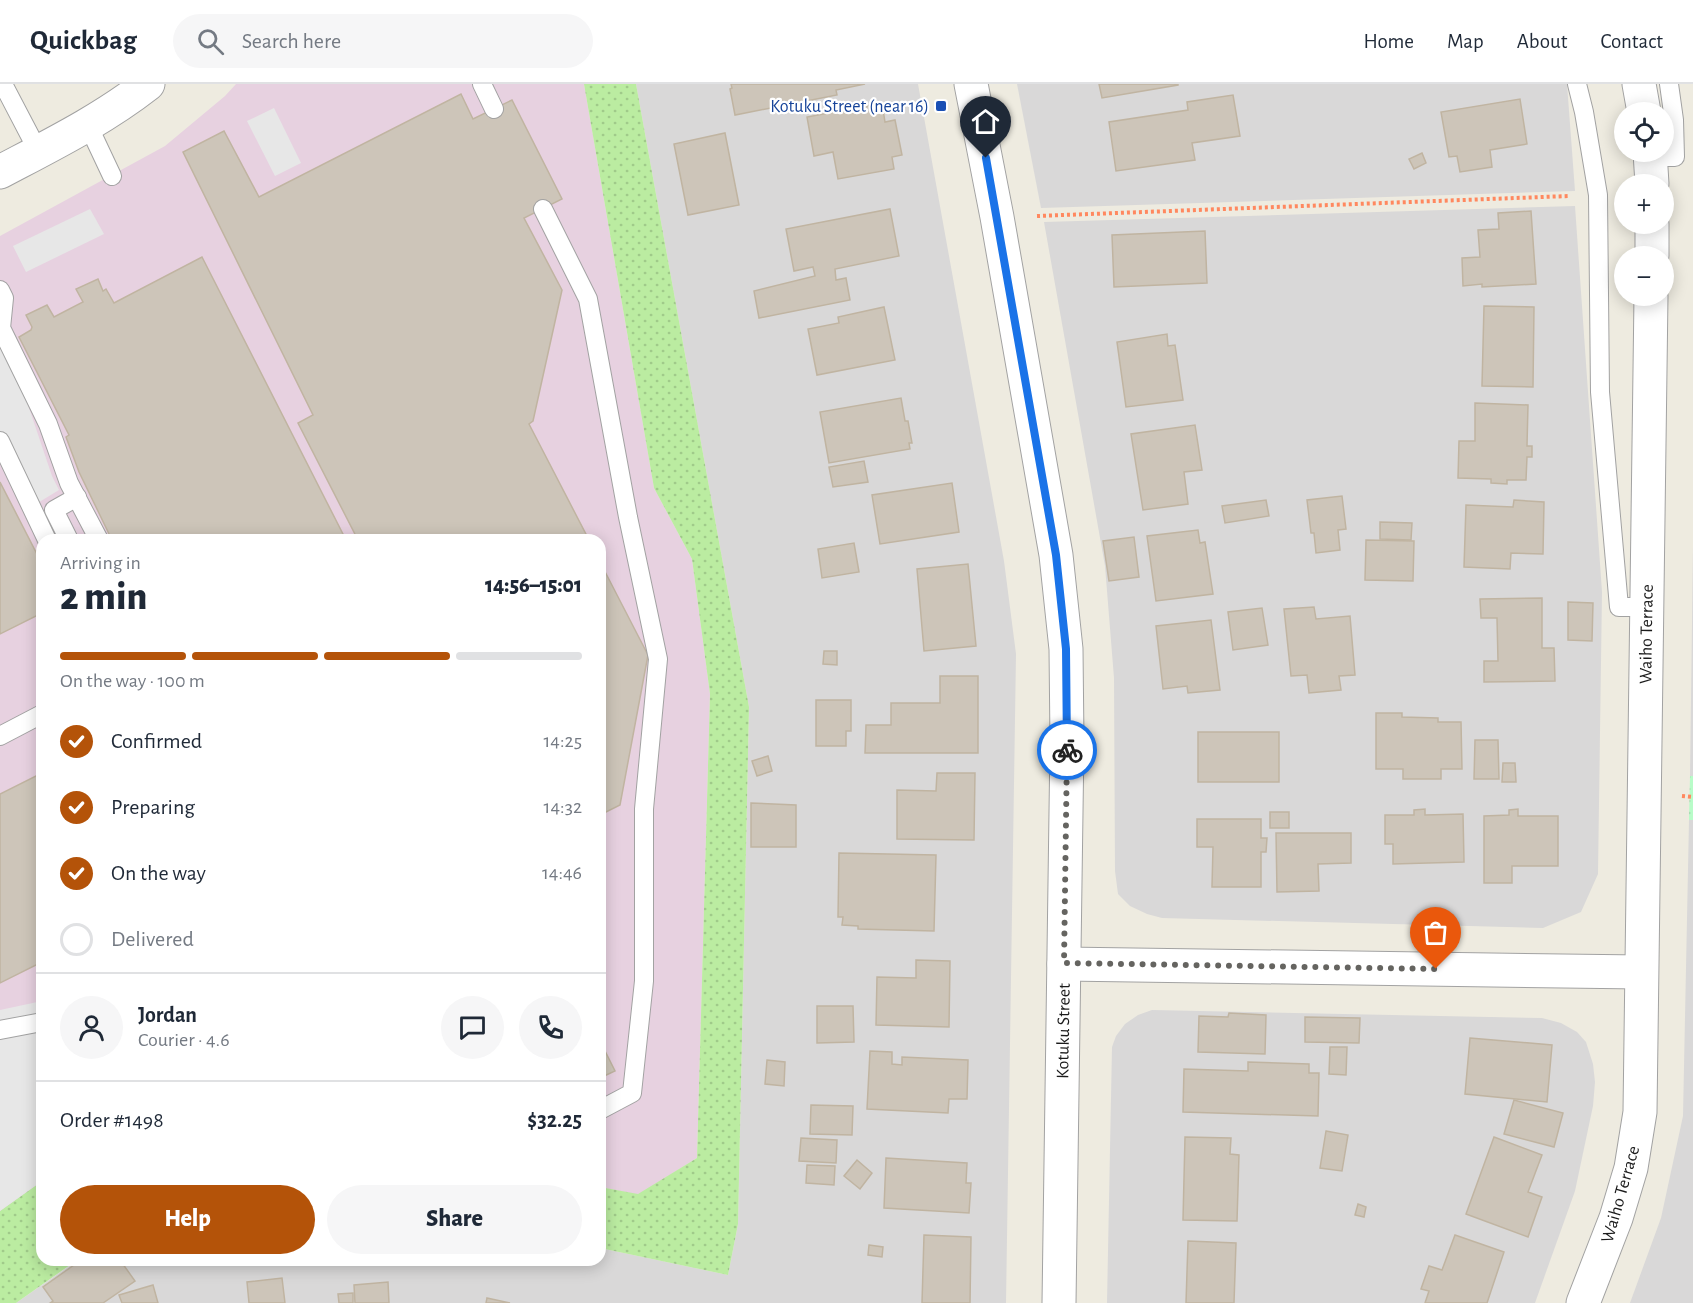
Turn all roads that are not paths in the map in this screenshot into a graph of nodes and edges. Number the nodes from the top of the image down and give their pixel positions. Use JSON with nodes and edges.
{"nodes":[{"id":1,"x":3,"y":84,"type":"edge"},
{"id":2,"x":148,"y":84,"type":"edge"},
{"id":3,"x":482,"y":84,"type":"edge"},
{"id":4,"x":971,"y":84,"type":"edge"},
{"id":5,"x":1577,"y":84,"type":"edge"},
{"id":6,"x":1639,"y":84,"type":"edge"},
{"id":7,"x":1669,"y":84,"type":"edge"},
{"id":8,"x":1642,"y":102,"type":"edge"},
{"id":9,"x":494,"y":109,"type":"dead end"},
{"id":10,"x":88,"y":125,"type":"junction"},
{"id":11,"x":38,"y":151,"type":"junction"},
{"id":12,"x":1651,"y":164,"type":"edge"},
{"id":13,"x":0,"y":172,"type":"edge"},
{"id":14,"x":112,"y":176,"type":"dead end"},
{"id":15,"x":543,"y":209,"type":"dead end"},
{"id":16,"x":0,"y":290,"type":"edge"},
{"id":17,"x":1651,"y":306,"type":"edge"},
{"id":18,"x":0,"y":441,"type":"edge"},
{"id":19,"x":76,"y":497,"type":"junction"},
{"id":20,"x":44,"y":534,"type":"edge"},
{"id":21,"x":66,"y":534,"type":"edge"},
{"id":22,"x":96,"y":534,"type":"edge"},
{"id":23,"x":1646,"y":607,"type":"junction"},
{"id":24,"x":36,"y":717,"type":"edge"},
{"id":25,"x":0,"y":736,"type":"edge"},
{"id":26,"x":1064,"y":963,"type":"junction"},
{"id":27,"x":1641,"y":972,"type":"junction"},
{"id":28,"x":36,"y":1023,"type":"edge"},
{"id":29,"x":0,"y":1030,"type":"edge"},
{"id":30,"x":606,"y":1107,"type":"edge"},
{"id":31,"x":1059,"y":1303,"type":"edge"},
{"id":32,"x":1582,"y":1303,"type":"edge"}],
"edges":[{"from":1,"to":11,"type":"lane"},
{"from":2,"to":10,"type":"street"},
{"from":3,"to":9,"type":"lane"},
{"from":4,"to":26,"type":"street","name":"Kotuku Street"},
{"from":5,"to":23,"type":"lane"},
{"from":6,"to":8,"type":"street"},
{"from":7,"to":12,"type":"lane"},
{"from":10,"to":11,"type":"street"},
{"from":10,"to":14,"type":"lane"},
{"from":11,"to":13,"type":"street"},
{"from":15,"to":30,"type":"lane"},
{"from":16,"to":19,"type":"lane"},
{"from":17,"to":23,"type":"street","name":"Waiho Terrace"},
{"from":18,"to":20,"type":"lane"},
{"from":19,"to":21,"type":"lane"},
{"from":19,"to":22,"type":"lane"},
{"from":23,"to":27,"type":"street","name":"Waiho Terrace"},
{"from":24,"to":25,"type":"lane"},
{"from":26,"to":27,"type":"street"},
{"from":26,"to":31,"type":"street","name":"Kotuku Street"},
{"from":27,"to":32,"type":"street","name":"Waiho Terrace"},
{"from":28,"to":29,"type":"lane"}]}
